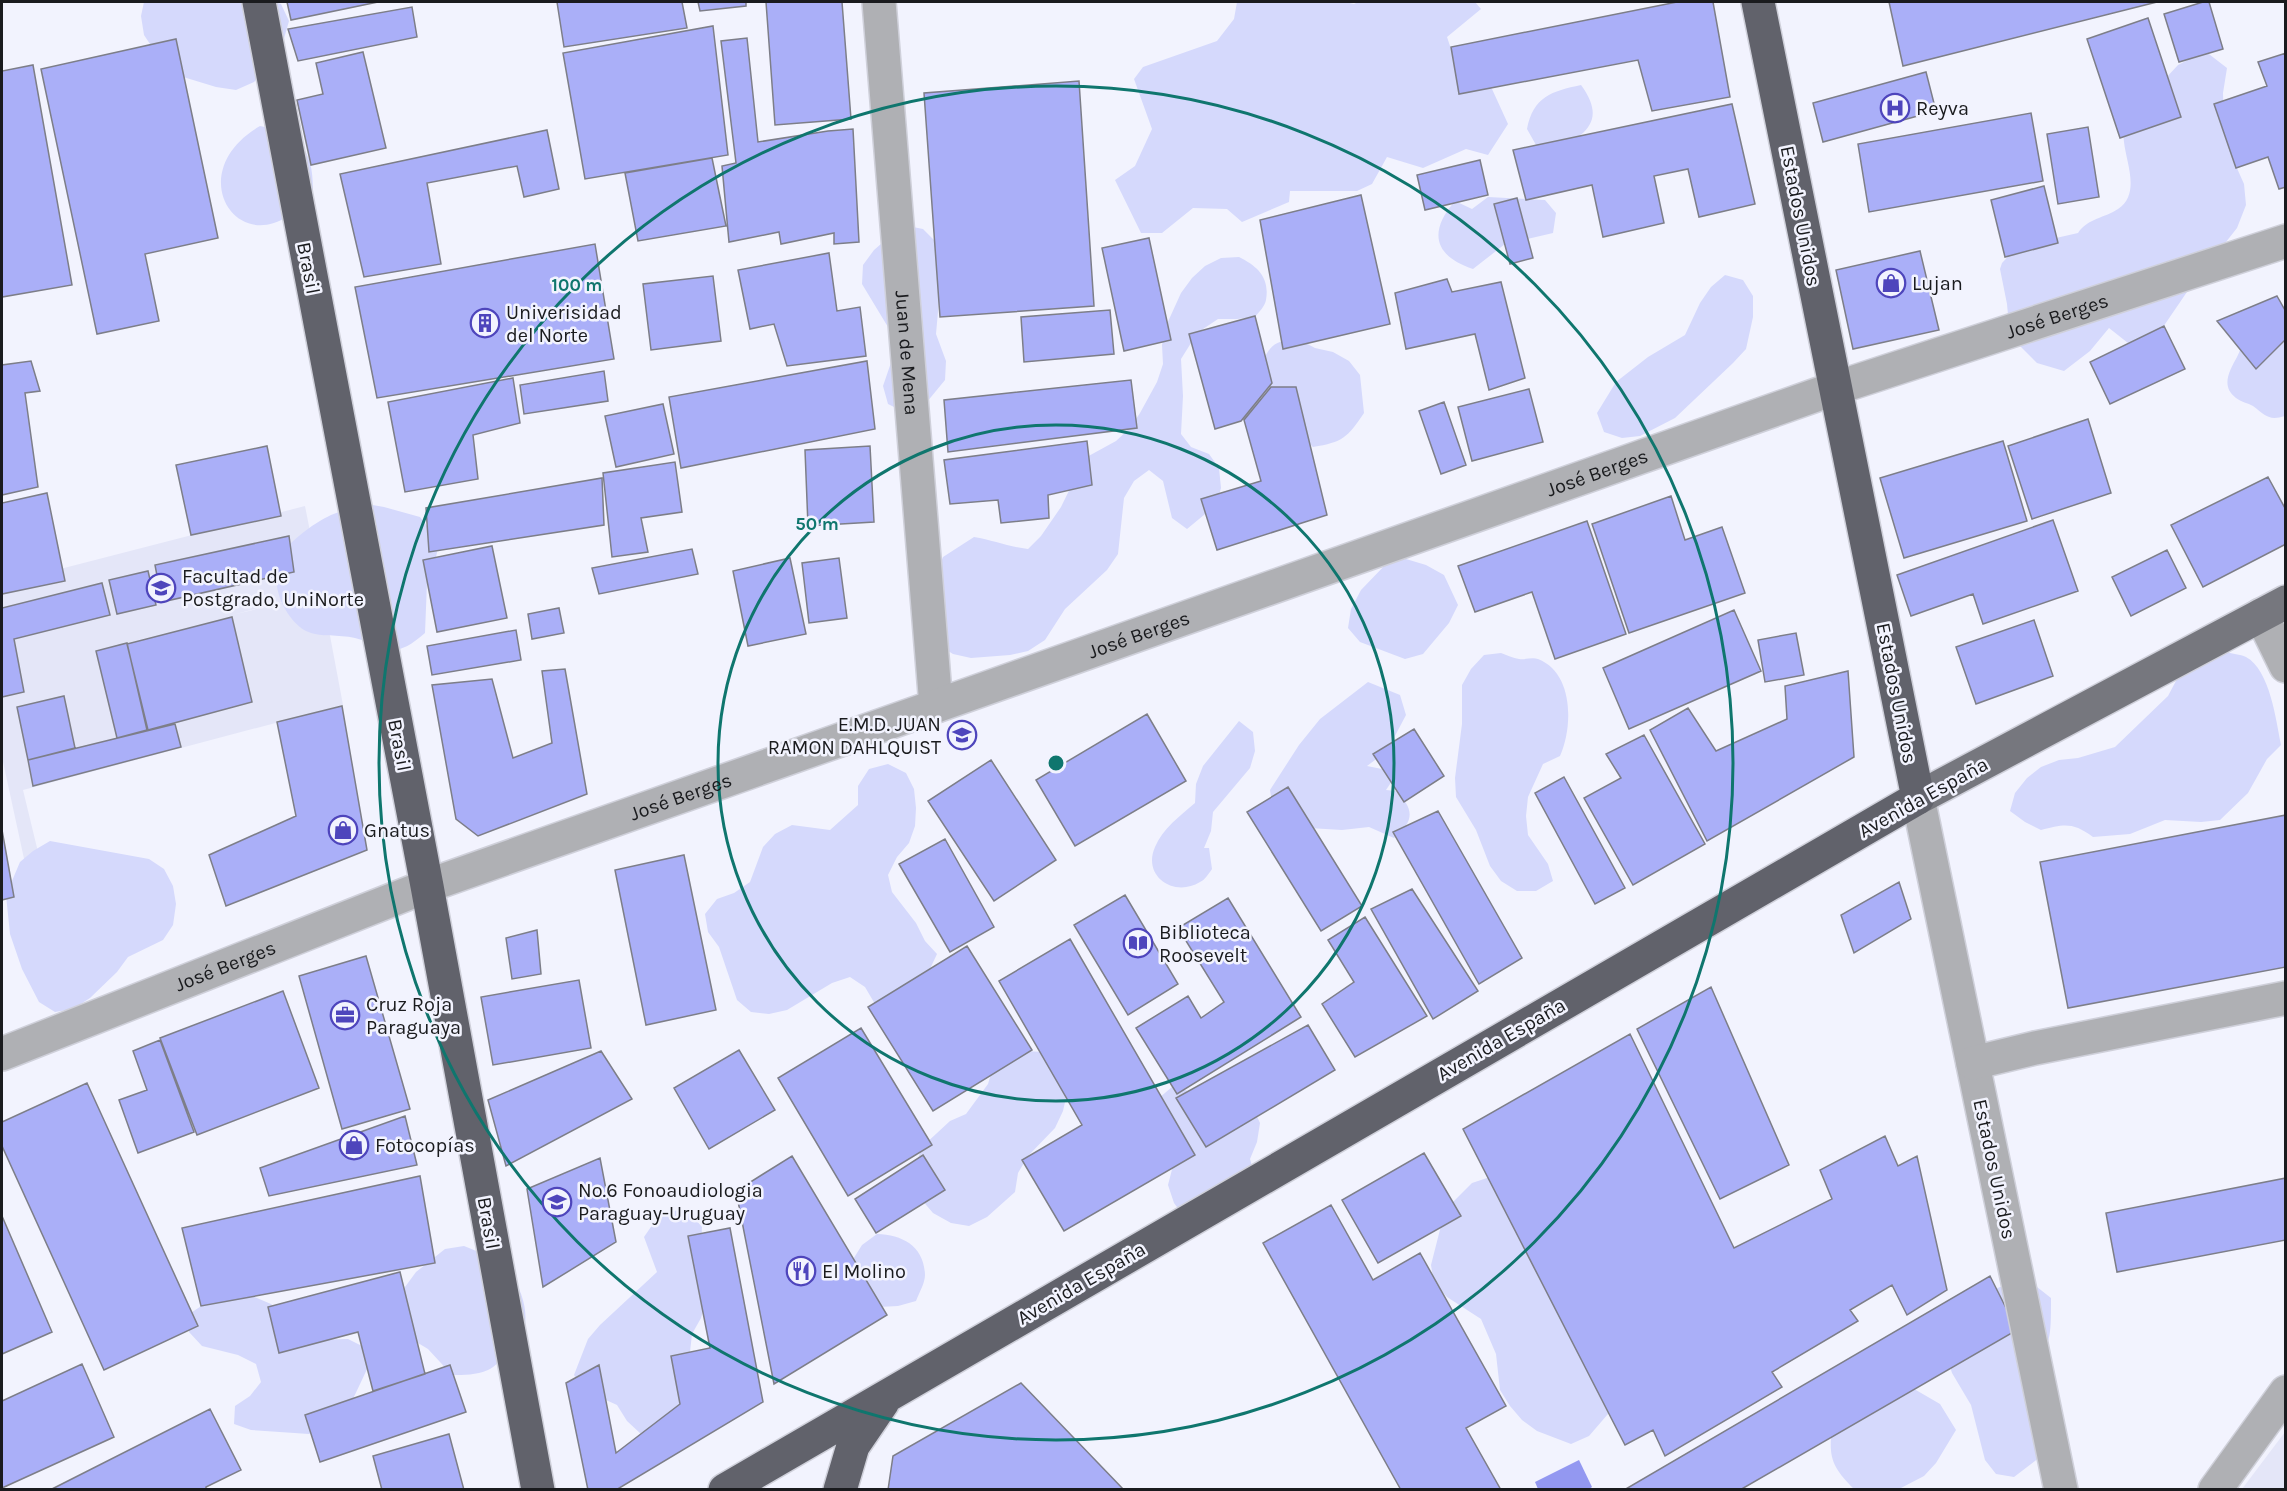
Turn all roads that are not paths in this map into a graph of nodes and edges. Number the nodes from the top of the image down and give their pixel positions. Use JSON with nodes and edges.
{"nodes":[{"id":1,"x":259,"y":2,"type":"edge"},
{"id":2,"x":879,"y":2,"type":"edge"},
{"id":3,"x":1758,"y":2,"type":"edge"},
{"id":4,"x":2286,"y":241,"type":"edge"},
{"id":5,"x":1836,"y":388,"type":"junction"},
{"id":6,"x":2273,"y":608,"type":"edge"},
{"id":7,"x":2286,"y":666,"type":"edge"},
{"id":8,"x":936,"y":706,"type":"junction"},
{"id":9,"x":1918,"y":798,"type":"junction"},
{"id":10,"x":427,"y":886,"type":"junction"},
{"id":11,"x":2286,"y":998,"type":"edge"},
{"id":12,"x":2,"y":1054,"type":"edge"},
{"id":13,"x":1973,"y":1063,"type":"junction"},
{"id":14,"x":2286,"y":1392,"type":"edge"},
{"id":15,"x":887,"y":1395,"type":"junction"},
{"id":16,"x":538,"y":1490,"type":"edge"},
{"id":17,"x":724,"y":1490,"type":"edge"},
{"id":18,"x":840,"y":1490,"type":"edge"},
{"id":19,"x":2061,"y":1490,"type":"edge"},
{"id":20,"x":2215,"y":1490,"type":"edge"}],
"edges":[{"from":1,"to":10,"type":"highway","name":"Brasil"},
{"from":2,"to":8,"type":"street","name":"Juan de Mena"},
{"from":3,"to":5,"type":"highway","name":"Estados Unidos"},
{"from":4,"to":5,"type":"street","name":"José Berges"},
{"from":5,"to":8,"type":"street","name":"José Berges"},
{"from":5,"to":9,"type":"highway","name":"Estados Unidos"},
{"from":6,"to":7,"type":"street"},
{"from":6,"to":9,"type":"main road","name":"Avenida España"},
{"from":8,"to":10,"type":"street","name":"José Berges"},
{"from":9,"to":13,"type":"street","name":"Estados Unidos"},
{"from":9,"to":15,"type":"highway","name":"Avenida España"},
{"from":10,"to":12,"type":"street","name":"José Berges"},
{"from":10,"to":16,"type":"highway","name":"Brasil"},
{"from":11,"to":13,"type":"street"},
{"from":13,"to":19,"type":"street","name":"Estados Unidos"},
{"from":14,"to":20,"type":"street"},
{"from":15,"to":17,"type":"highway","name":"Avenida España"},
{"from":15,"to":18,"type":"highway"}]}
